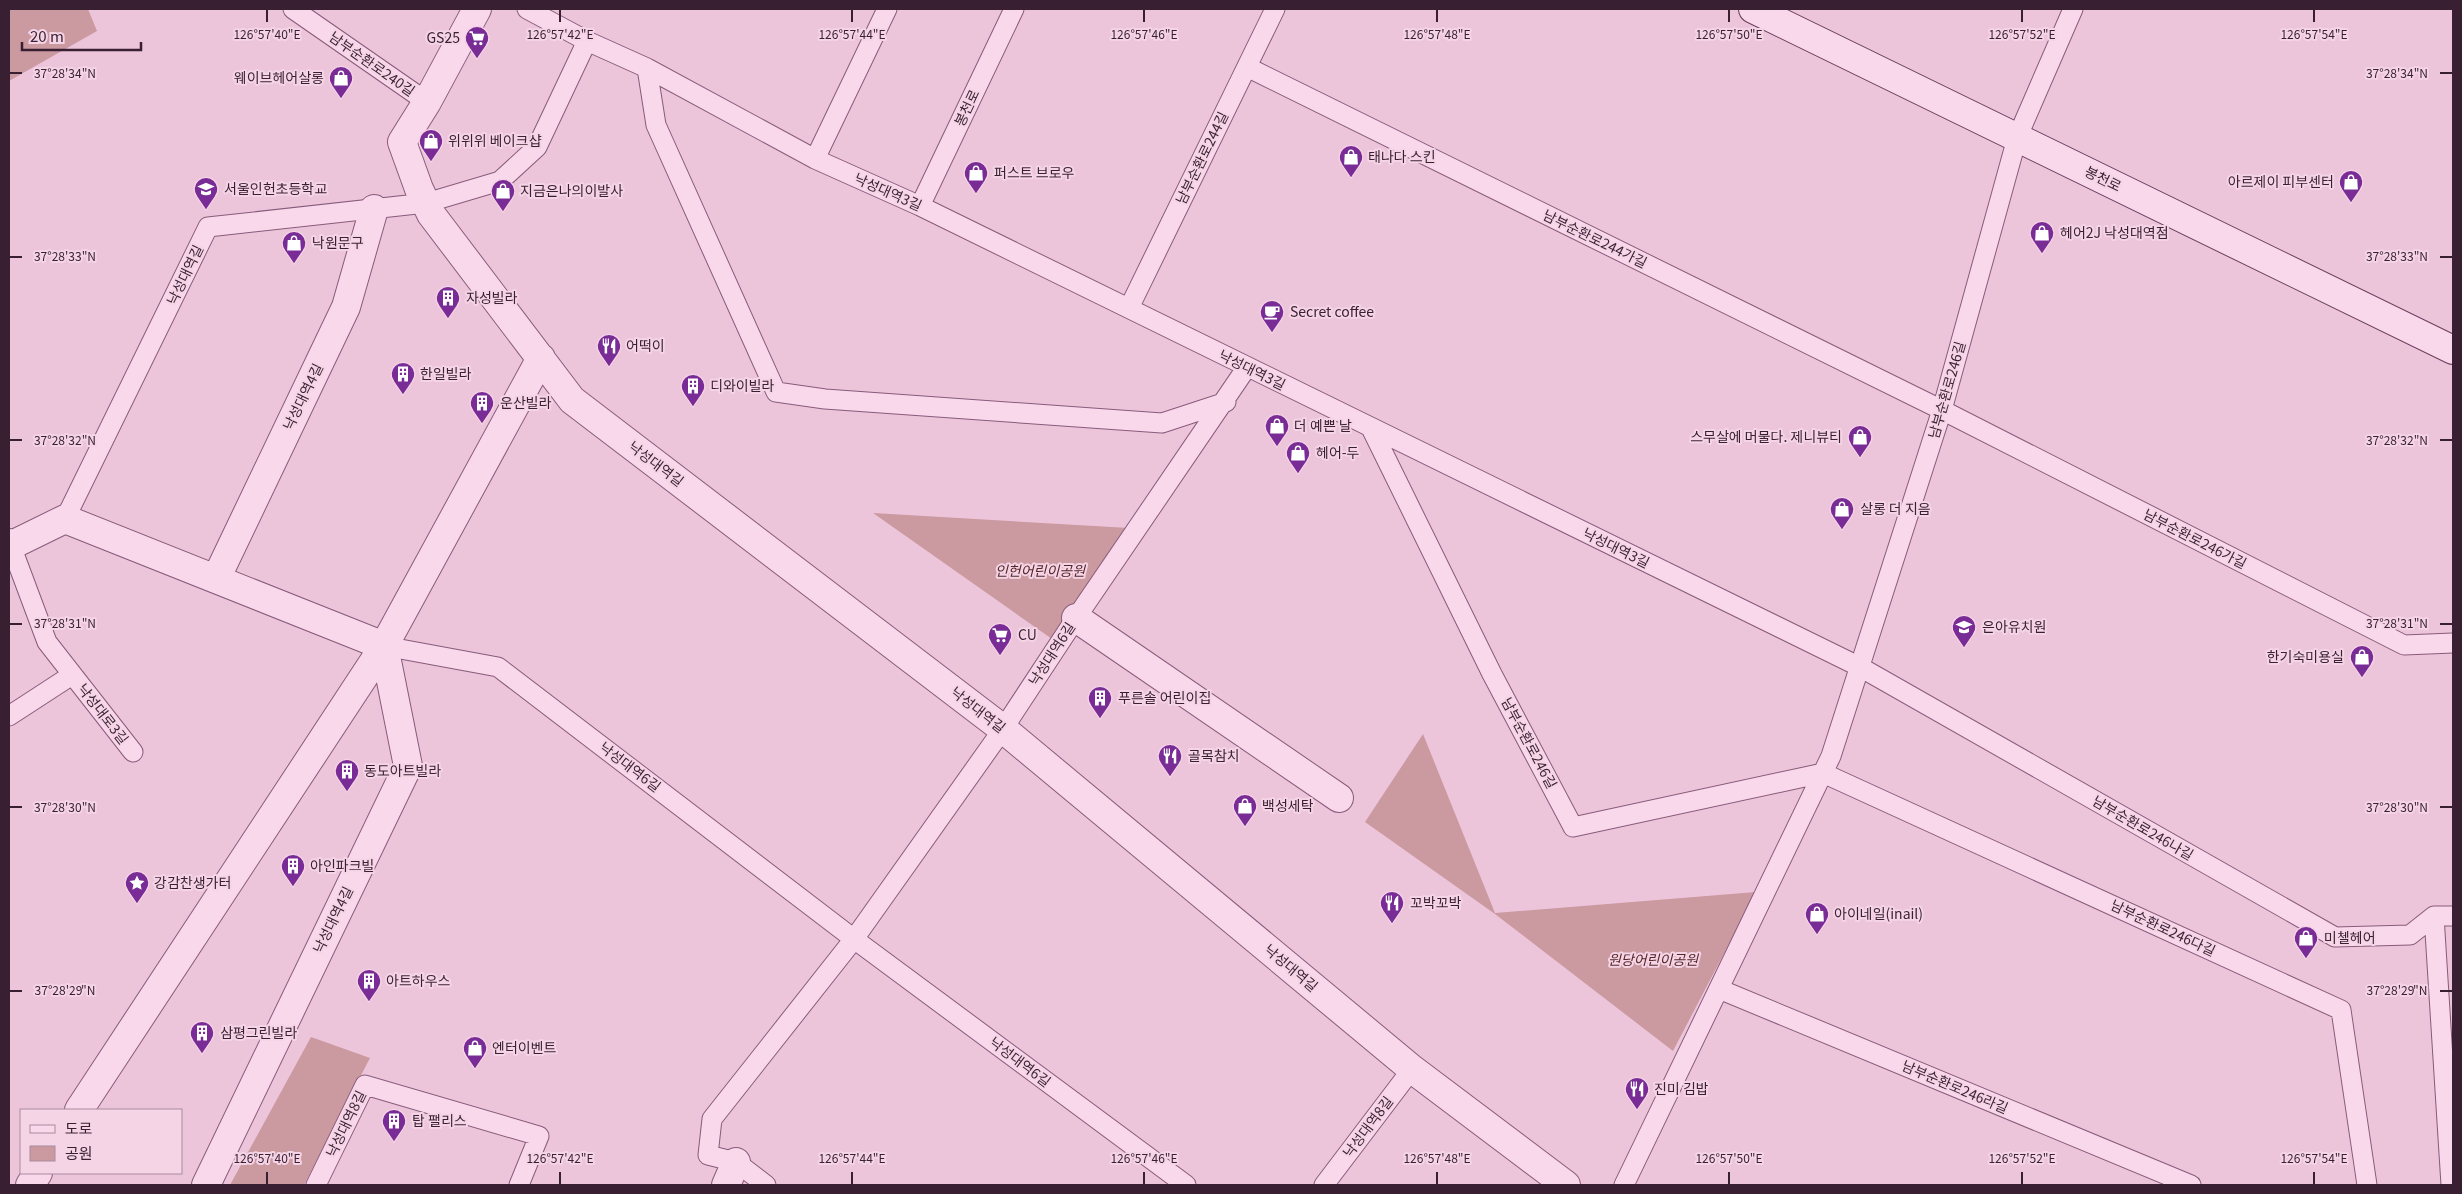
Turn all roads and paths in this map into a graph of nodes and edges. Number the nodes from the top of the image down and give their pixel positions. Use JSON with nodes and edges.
{"nodes":[{"id":1,"x":293,"y":9,"type":"edge"},
{"id":2,"x":477,"y":9,"type":"edge"},
{"id":3,"x":527,"y":9,"type":"edge"},
{"id":4,"x":887,"y":9,"type":"edge"},
{"id":5,"x":1014,"y":9,"type":"edge"},
{"id":6,"x":1275,"y":9,"type":"edge"},
{"id":7,"x":1753,"y":9,"type":"edge"},
{"id":8,"x":2073,"y":9,"type":"edge"},
{"id":9,"x":587,"y":41,"type":"junction"},
{"id":10,"x":1247,"y":67,"type":"junction"},
{"id":11,"x":647,"y":68,"type":"junction"},
{"id":12,"x":427,"y":102,"type":"junction"},
{"id":13,"x":2017,"y":138,"type":"junction"},
{"id":14,"x":815,"y":159,"type":"junction"},
{"id":15,"x":426,"y":203,"type":"junction"},
{"id":16,"x":920,"y":206,"type":"junction"},
{"id":17,"x":374,"y":209,"type":"junction"},
{"id":18,"x":1129,"y":308,"type":"junction"},
{"id":19,"x":2453,"y":350,"type":"edge"},
{"id":20,"x":541,"y":358,"type":"junction"},
{"id":21,"x":1247,"y":367,"type":"junction"},
{"id":22,"x":1226,"y":402,"type":"junction"},
{"id":23,"x":1942,"y":410,"type":"junction"},
{"id":24,"x":1371,"y":428,"type":"junction"},
{"id":25,"x":65,"y":519,"type":"junction"},
{"id":26,"x":9,"y":543,"type":"edge"},
{"id":27,"x":216,"y":579,"type":"junction"},
{"id":28,"x":1076,"y":618,"type":"junction"},
{"id":29,"x":2453,"y":643,"type":"edge"},
{"id":30,"x":384,"y":646,"type":"junction"},
{"id":31,"x":1860,"y":666,"type":"junction"},
{"id":32,"x":72,"y":675,"type":"junction"},
{"id":33,"x":9,"y":716,"type":"edge"},
{"id":34,"x":1004,"y":729,"type":"junction"},
{"id":35,"x":133,"y":752,"type":"dead end"},
{"id":36,"x":1824,"y":773,"type":"junction"},
{"id":37,"x":1339,"y":798,"type":"dead end"},
{"id":38,"x":2434,"y":916,"type":"junction"},
{"id":39,"x":2453,"y":916,"type":"edge"},
{"id":40,"x":854,"y":939,"type":"junction"},
{"id":41,"x":1719,"y":989,"type":"junction"},
{"id":42,"x":1412,"y":1069,"type":"junction"},
{"id":43,"x":80,"y":1109,"type":"edge"},
{"id":44,"x":37,"y":1174,"type":"edge"},
{"id":45,"x":731,"y":1174,"type":"edge"},
{"id":46,"x":30,"y":1185,"type":"edge"},
{"id":47,"x":206,"y":1185,"type":"edge"},
{"id":48,"x":316,"y":1185,"type":"edge"},
{"id":49,"x":519,"y":1185,"type":"edge"},
{"id":50,"x":766,"y":1185,"type":"edge"},
{"id":51,"x":1186,"y":1185,"type":"edge"},
{"id":52,"x":1324,"y":1185,"type":"edge"},
{"id":53,"x":1566,"y":1185,"type":"edge"},
{"id":54,"x":1624,"y":1185,"type":"edge"},
{"id":55,"x":2191,"y":1185,"type":"edge"},
{"id":56,"x":2367,"y":1185,"type":"edge"},
{"id":57,"x":2451,"y":1185,"type":"edge"}],
"edges":[{"from":1,"to":12,"type":"lane","name":"남부순환로240길"},
{"from":2,"to":12,"type":"street","name":"낙성대역길"},
{"from":3,"to":9,"type":"lane","name":"낙성대역3길"},
{"from":4,"to":14,"type":"lane"},
{"from":5,"to":16,"type":"lane","name":"봉천로"},
{"from":6,"to":10,"type":"lane","name":"남부순환로244길"},
{"from":7,"to":13,"type":"street","name":"봉천로"},
{"from":8,"to":13,"type":"lane","name":"남부순환로246길"},
{"from":9,"to":11,"type":"lane","name":"낙성대역3길"},
{"from":9,"to":15,"type":"lane","name":"낙성대역길"},
{"from":10,"to":18,"type":"lane","name":"남부순환로244길"},
{"from":10,"to":23,"type":"lane","name":"남부순환로244가길"},
{"from":11,"to":14,"type":"lane","name":"낙성대역3길"},
{"from":11,"to":22,"type":"lane"},
{"from":12,"to":15,"type":"street","name":"낙성대역길"},
{"from":13,"to":19,"type":"street","name":"봉천로"},
{"from":13,"to":23,"type":"lane","name":"남부순환로246길"},
{"from":14,"to":16,"type":"lane","name":"낙성대역3길"},
{"from":15,"to":17,"type":"lane","name":"낙성대역길"},
{"from":15,"to":20,"type":"street","name":"낙성대역길"},
{"from":16,"to":18,"type":"lane","name":"낙성대역3길"},
{"from":17,"to":25,"type":"lane","name":"낙성대역길"},
{"from":17,"to":27,"type":"street","name":"낙성대역4길"},
{"from":18,"to":21,"type":"lane","name":"낙성대역3길"},
{"from":20,"to":30,"type":"street"},
{"from":20,"to":34,"type":"street","name":"낙성대역길"},
{"from":21,"to":22,"type":"lane","name":"낙성대역6길"},
{"from":21,"to":24,"type":"lane","name":"낙성대역3길"},
{"from":22,"to":28,"type":"lane","name":"낙성대역6길"},
{"from":23,"to":29,"type":"lane","name":"남부순환로246가길"},
{"from":23,"to":31,"type":"lane","name":"남부순환로246길"},
{"from":24,"to":31,"type":"lane","name":"낙성대역3길"},
{"from":24,"to":36,"type":"lane","name":"남부순환로246길"},
{"from":25,"to":26,"type":"street","name":"낙성대로3길"},
{"from":25,"to":27,"type":"street"},
{"from":26,"to":32,"type":"lane","name":"낙성대로3길"},
{"from":27,"to":30,"type":"street"},
{"from":28,"to":34,"type":"lane","name":"낙성대역6길"},
{"from":28,"to":37,"type":"street"},
{"from":30,"to":40,"type":"lane","name":"낙성대역6길"},
{"from":30,"to":43,"type":"street"},
{"from":30,"to":47,"type":"street","name":"낙성대역4길"},
{"from":31,"to":36,"type":"lane","name":"남부순환로246길"},
{"from":31,"to":38,"type":"lane","name":"남부순환로246나길"},
{"from":32,"to":33,"type":"lane","name":"낙성대로3길"},
{"from":32,"to":35,"type":"lane","name":"낙성대로3길"},
{"from":34,"to":40,"type":"lane","name":"낙성대역6길"},
{"from":34,"to":42,"type":"street","name":"낙성대역길"},
{"from":36,"to":41,"type":"lane","name":"남부순환로246길"},
{"from":36,"to":56,"type":"lane","name":"남부순환로246다길"},
{"from":38,"to":39,"type":"lane"},
{"from":38,"to":57,"type":"lane"},
{"from":40,"to":45,"type":"lane","name":"낙성대역6길"},
{"from":40,"to":51,"type":"lane","name":"낙성대역6길"},
{"from":41,"to":54,"type":"lane","name":"남부순환로246길"},
{"from":41,"to":55,"type":"lane","name":"남부순환로246라길"},
{"from":42,"to":52,"type":"lane","name":"낙성대역8길"},
{"from":42,"to":53,"type":"street","name":"낙성대역길"},
{"from":44,"to":46,"type":"street"},
{"from":45,"to":50,"type":"lane","name":"낙성대역6길"},
{"from":48,"to":49,"type":"lane","name":"낙성대역8길"}]}
